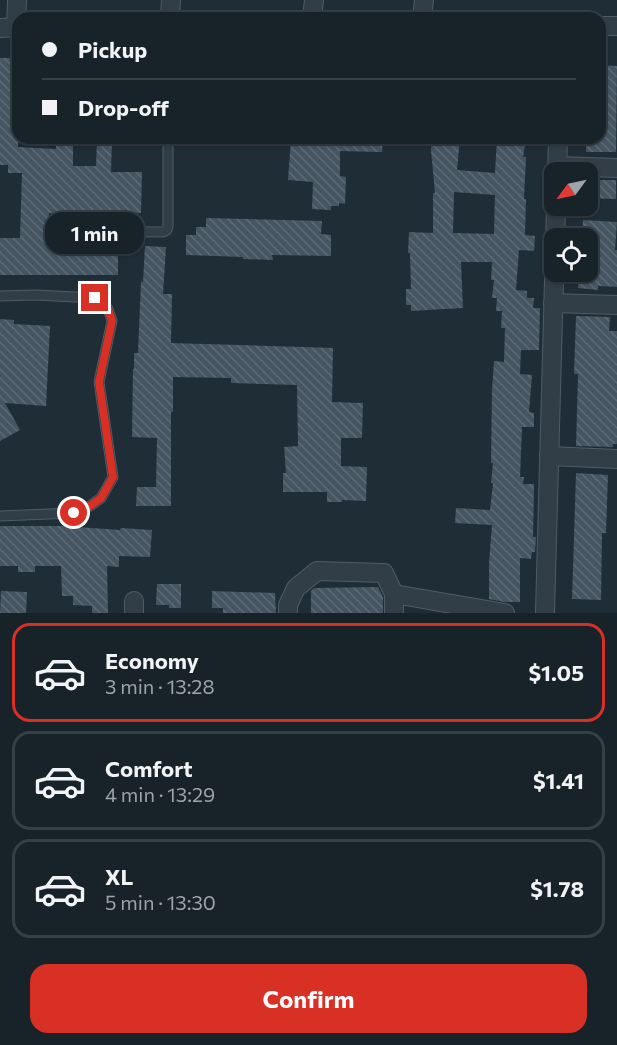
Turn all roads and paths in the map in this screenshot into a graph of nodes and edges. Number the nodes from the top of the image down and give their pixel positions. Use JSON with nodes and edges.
{"nodes":[{"id":1,"x":168,"y":144,"type":"edge"},
{"id":2,"x":558,"y":144,"type":"edge"},
{"id":3,"x":557,"y":162,"type":"edge"},
{"id":4,"x":598,"y":168,"type":"edge"},
{"id":5,"x":617,"y":168,"type":"edge"},
{"id":6,"x":556,"y":216,"type":"edge"},
{"id":7,"x":60,"y":231,"type":"dead end"},
{"id":8,"x":0,"y":296,"type":"edge"},
{"id":9,"x":553,"y":303,"type":"junction"},
{"id":10,"x":617,"y":305,"type":"edge"},
{"id":11,"x":549,"y":456,"type":"junction"},
{"id":12,"x":617,"y":459,"type":"edge"},
{"id":13,"x":0,"y":516,"type":"edge"},
{"id":14,"x":394,"y":594,"type":"junction"},
{"id":15,"x":478,"y":610,"type":"edge"},
{"id":16,"x":288,"y":613,"type":"edge"},
{"id":17,"x":394,"y":613,"type":"edge"},
{"id":18,"x":505,"y":613,"type":"edge"},
{"id":19,"x":545,"y":613,"type":"edge"}],
"edges":[{"from":1,"to":7,"type":"lane"},
{"from":2,"to":3,"type":"street"},
{"from":4,"to":5,"type":"street"},
{"from":6,"to":9,"type":"street"},
{"from":8,"to":13,"type":"lane"},
{"from":9,"to":10,"type":"street"},
{"from":9,"to":11,"type":"street"},
{"from":11,"to":12,"type":"street"},
{"from":11,"to":19,"type":"street"},
{"from":14,"to":15,"type":"street"},
{"from":14,"to":16,"type":"street"},
{"from":14,"to":17,"type":"street"},
{"from":15,"to":18,"type":"street"}]}
